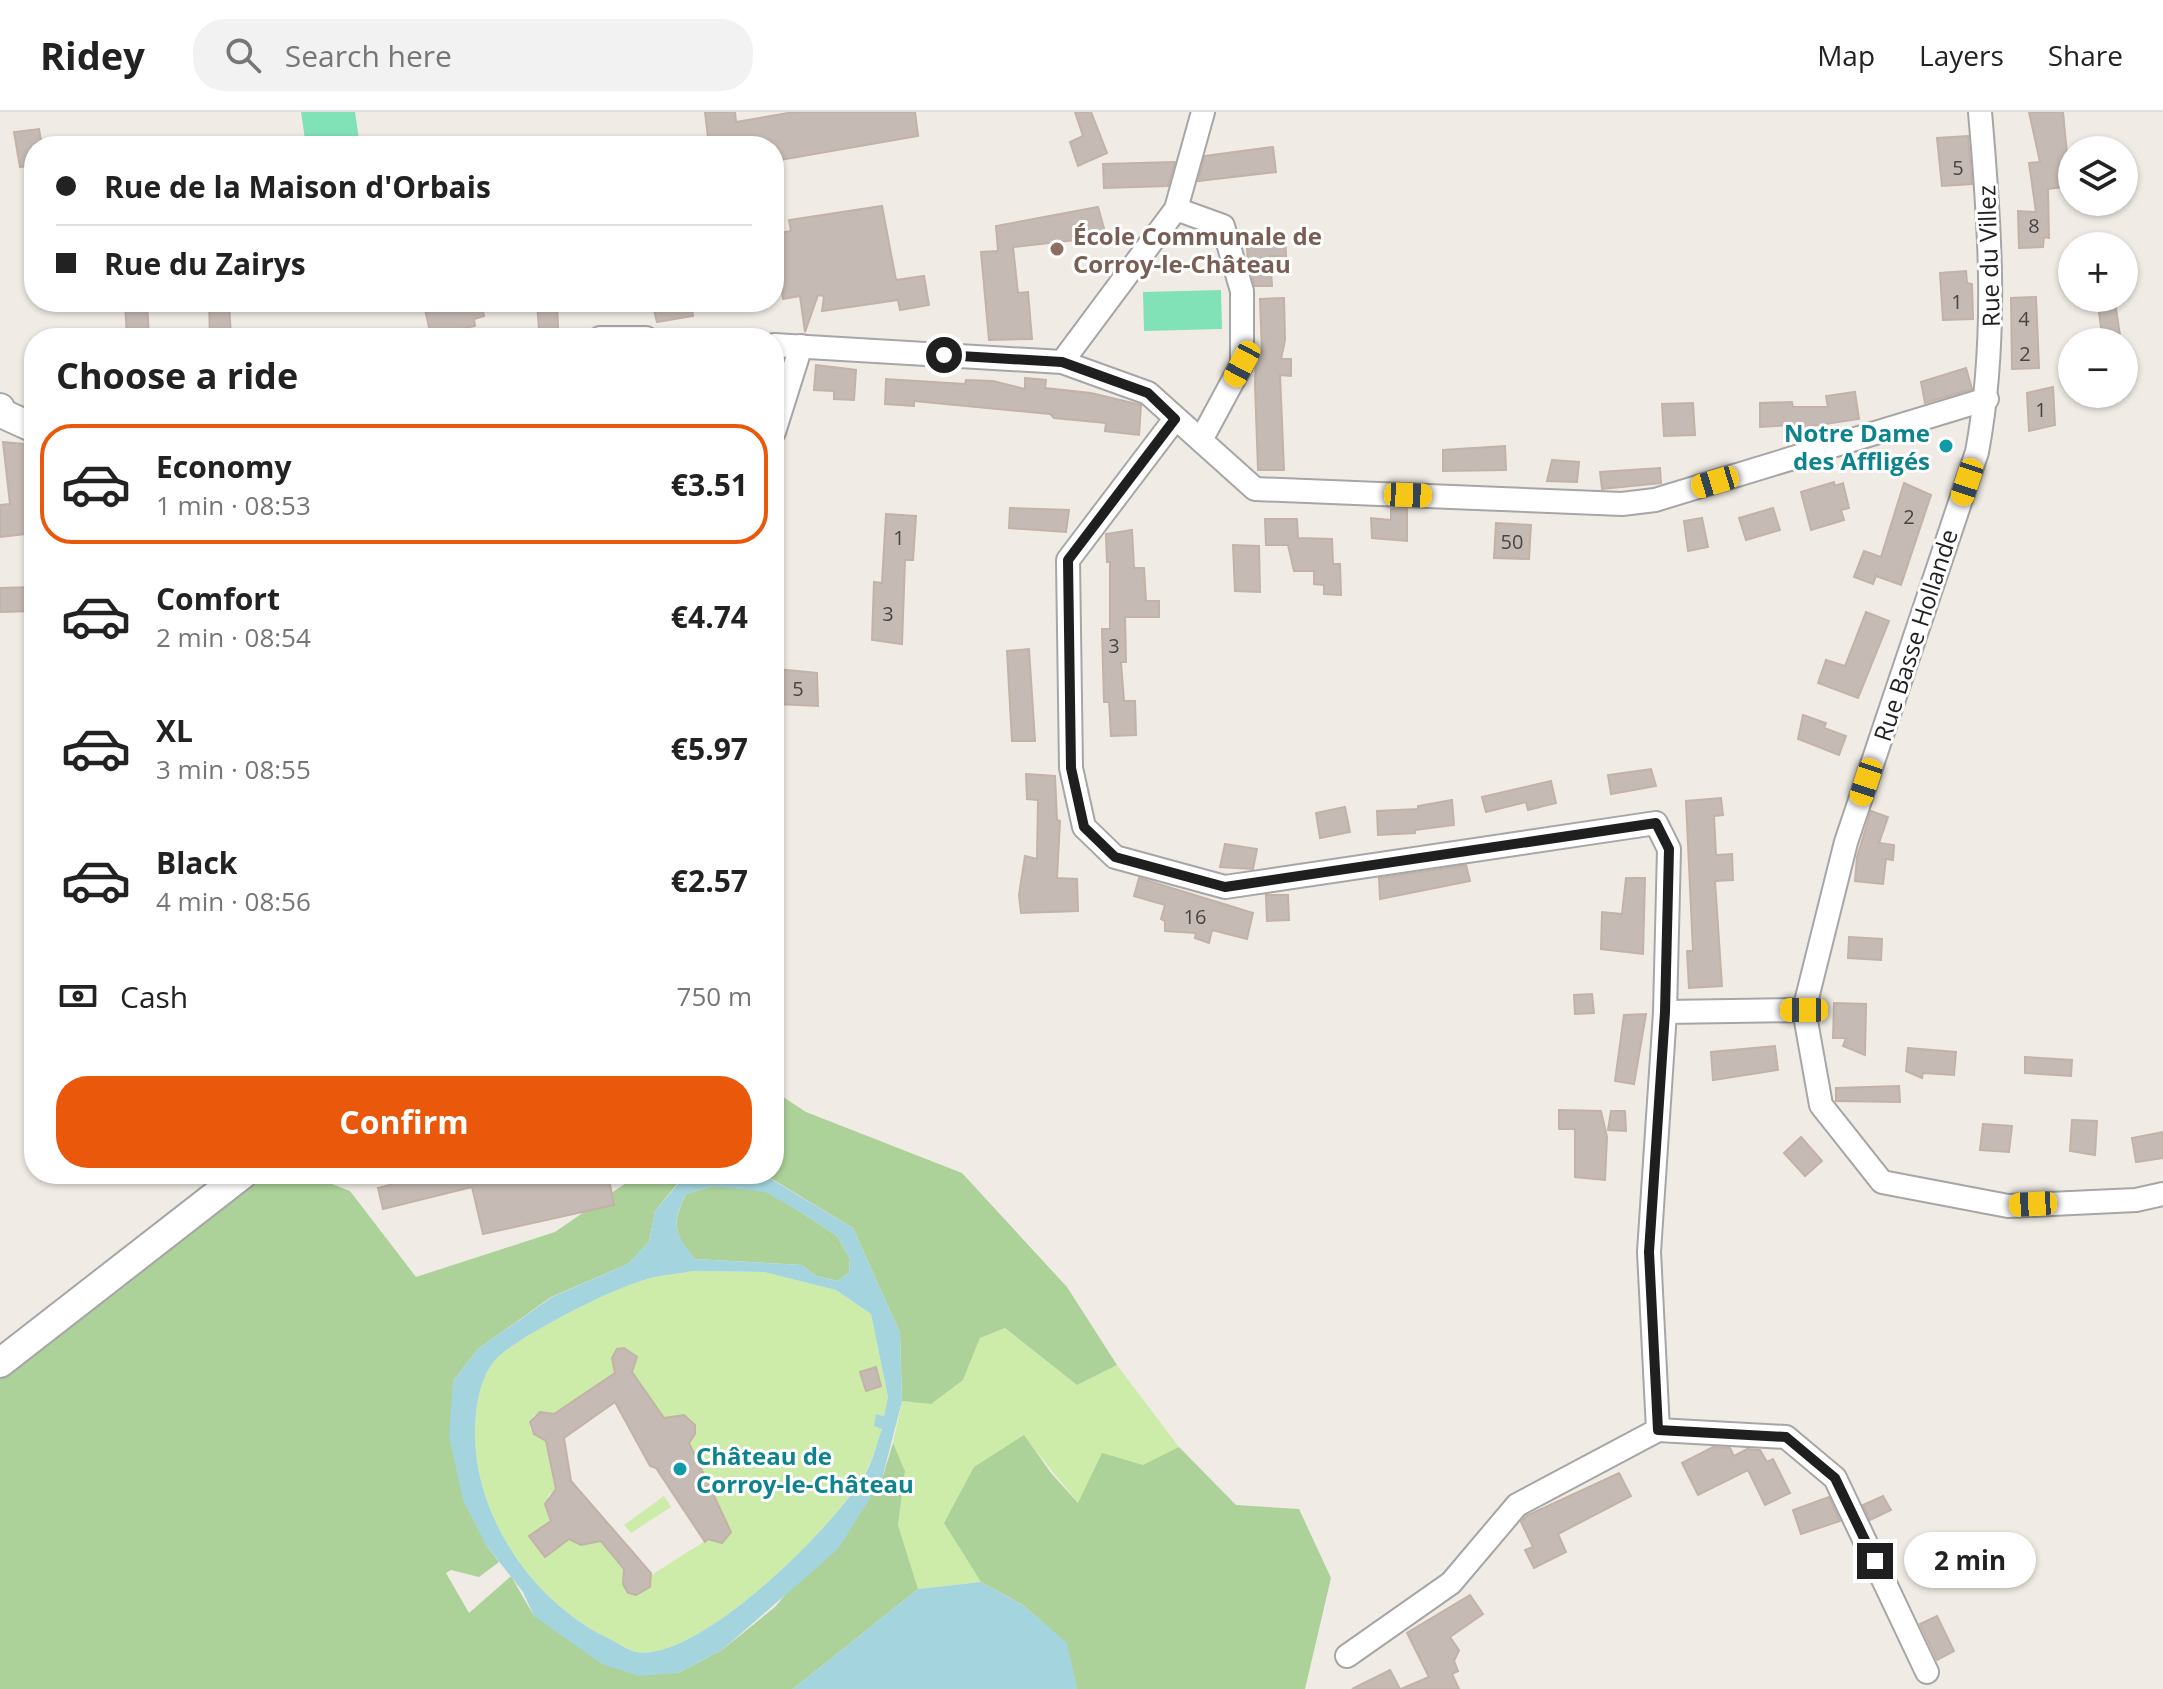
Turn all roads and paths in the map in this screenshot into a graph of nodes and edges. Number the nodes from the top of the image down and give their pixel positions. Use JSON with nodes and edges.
{"nodes":[{"id":1,"x":1203,"y":112,"type":"edge"},
{"id":2,"x":1980,"y":112,"type":"edge"},
{"id":3,"x":1176,"y":209,"type":"junction"},
{"id":4,"x":784,"y":345,"type":"edge"},
{"id":5,"x":801,"y":346,"type":"junction"},
{"id":6,"x":1062,"y":362,"type":"junction"},
{"id":7,"x":1987,"y":399,"type":"junction"},
{"id":8,"x":784,"y":400,"type":"edge"},
{"id":9,"x":0,"y":411,"type":"edge"},
{"id":10,"x":1175,"y":419,"type":"junction"},
{"id":11,"x":24,"y":423,"type":"edge"},
{"id":12,"x":1201,"y":440,"type":"junction"},
{"id":13,"x":1804,"y":1010,"type":"junction"},
{"id":14,"x":1665,"y":1012,"type":"junction"},
{"id":15,"x":230,"y":1184,"type":"edge"},
{"id":16,"x":2163,"y":1194,"type":"edge"},
{"id":17,"x":0,"y":1363,"type":"edge"},
{"id":18,"x":1658,"y":1430,"type":"junction"},
{"id":19,"x":1347,"y":1656,"type":"dead end"},
{"id":20,"x":1927,"y":1672,"type":"dead end"}],
"edges":[{"from":1,"to":3,"type":"street"},
{"from":2,"to":7,"type":"street","name":"Rue du Villez"},
{"from":3,"to":6,"type":"street"},
{"from":3,"to":12,"type":"street"},
{"from":4,"to":5,"type":"street"},
{"from":5,"to":6,"type":"street"},
{"from":5,"to":8,"type":"street"},
{"from":6,"to":10,"type":"street"},
{"from":7,"to":12,"type":"street"},
{"from":7,"to":13,"type":"street","name":"Rue Basse Hollande"},
{"from":9,"to":11,"type":"street"},
{"from":10,"to":12,"type":"street"},
{"from":10,"to":14,"type":"street"},
{"from":13,"to":14,"type":"street"},
{"from":13,"to":16,"type":"street","name":"Rue Basse Hollande"},
{"from":14,"to":18,"type":"street"},
{"from":15,"to":17,"type":"street"},
{"from":18,"to":19,"type":"street"},
{"from":18,"to":20,"type":"street"}]}
